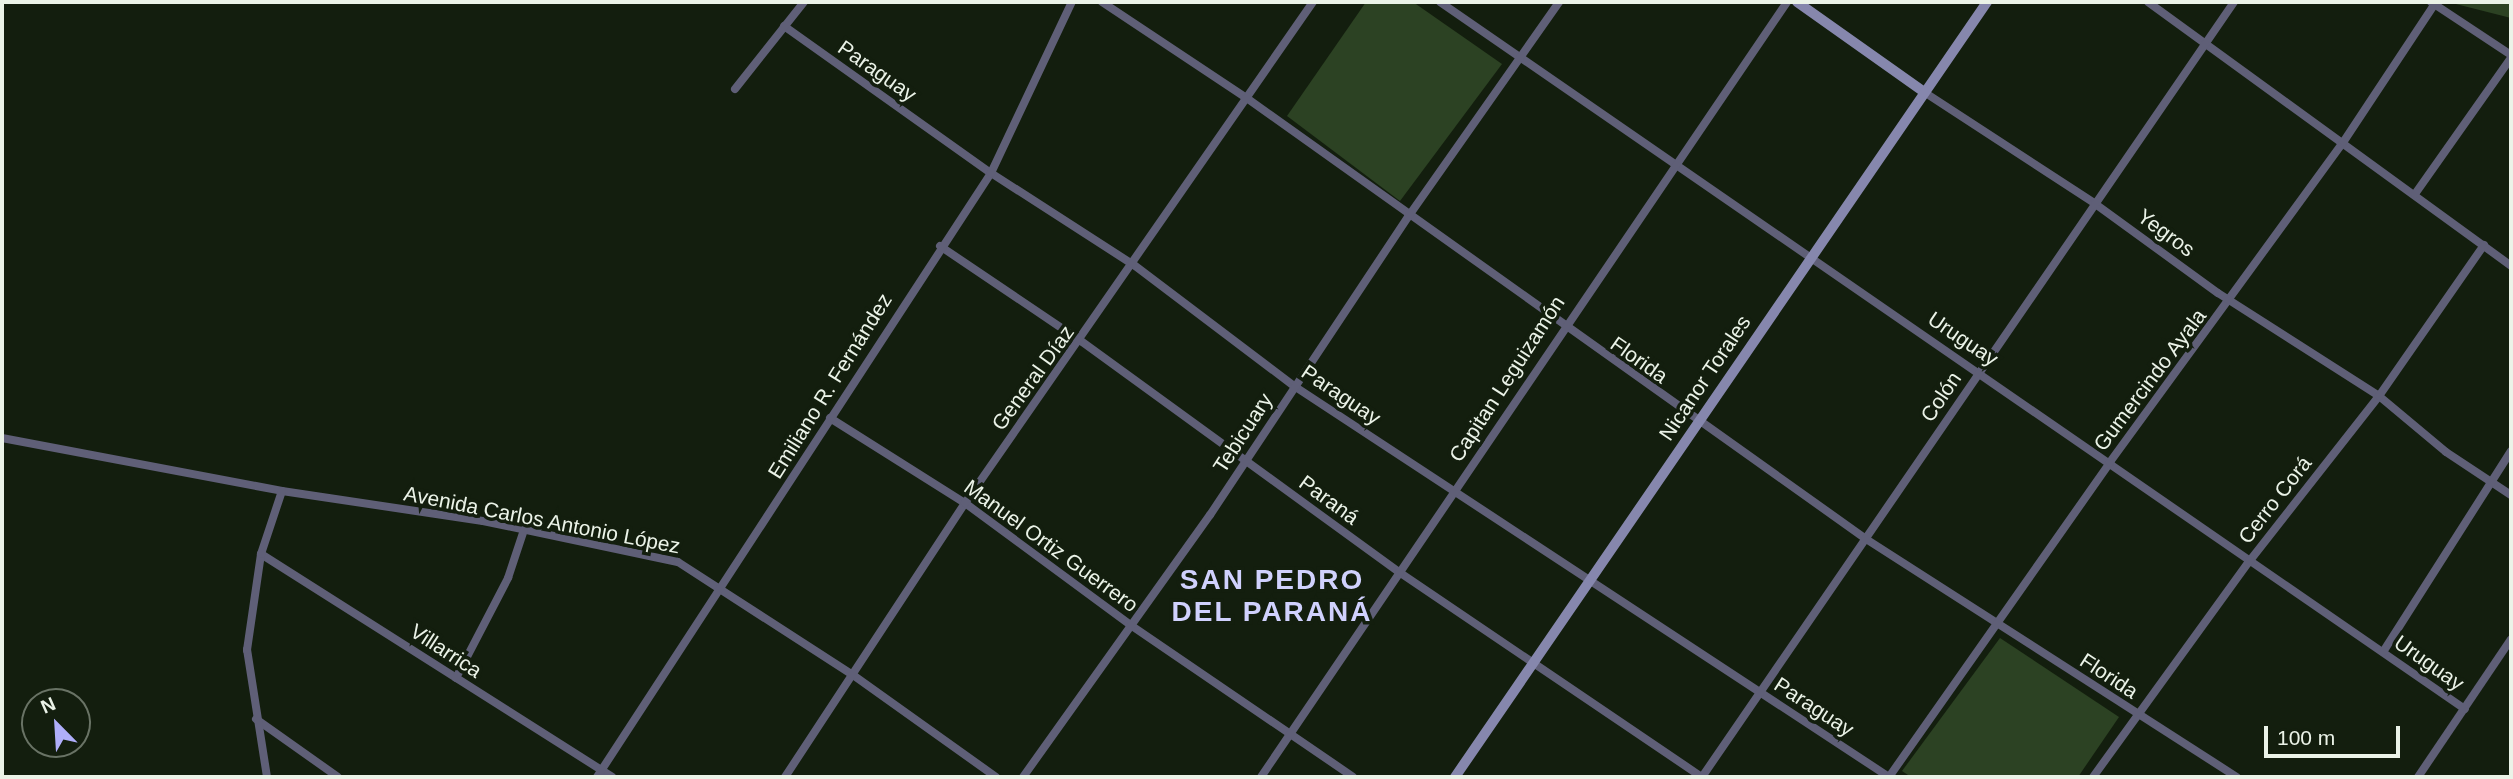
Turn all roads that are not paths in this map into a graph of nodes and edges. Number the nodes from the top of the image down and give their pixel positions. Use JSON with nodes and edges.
{"nodes":[{"id":1,"x":804,"y":2,"type":"edge"},
{"id":2,"x":1072,"y":2,"type":"edge"},
{"id":3,"x":1102,"y":2,"type":"edge"},
{"id":4,"x":1313,"y":2,"type":"edge"},
{"id":5,"x":1440,"y":2,"type":"edge"},
{"id":6,"x":1559,"y":2,"type":"edge"},
{"id":7,"x":1787,"y":2,"type":"edge"},
{"id":8,"x":1797,"y":2,"type":"edge"},
{"id":9,"x":1987,"y":2,"type":"edge"},
{"id":10,"x":2148,"y":2,"type":"edge"},
{"id":11,"x":2234,"y":2,"type":"edge"},
{"id":12,"x":2434,"y":2,"type":"edge"},
{"id":13,"x":784,"y":26,"type":"junction"},
{"id":14,"x":2206,"y":42,"type":"junction"},
{"id":15,"x":2511,"y":56,"type":"edge"},
{"id":16,"x":1520,"y":58,"type":"junction"},
{"id":17,"x":735,"y":89,"type":"dead end"},
{"id":18,"x":1924,"y":92,"type":"junction"},
{"id":19,"x":1248,"y":99,"type":"junction"},
{"id":20,"x":2344,"y":141,"type":"junction"},
{"id":21,"x":1674,"y":163,"type":"junction"},
{"id":22,"x":991,"y":173,"type":"junction"},
{"id":23,"x":2415,"y":194,"type":"junction"},
{"id":24,"x":2094,"y":203,"type":"junction"},
{"id":25,"x":1408,"y":218,"type":"junction"},
{"id":26,"x":2484,"y":245,"type":"junction"},
{"id":27,"x":940,"y":246,"type":"junction"},
{"id":28,"x":1811,"y":257,"type":"junction"},
{"id":29,"x":1135,"y":265,"type":"junction"},
{"id":30,"x":2511,"y":266,"type":"edge"},
{"id":31,"x":2230,"y":301,"type":"junction"},
{"id":32,"x":1562,"y":327,"type":"junction"},
{"id":33,"x":1081,"y":341,"type":"junction"},
{"id":34,"x":1980,"y":371,"type":"junction"},
{"id":35,"x":1294,"y":386,"type":"junction"},
{"id":36,"x":2379,"y":396,"type":"junction"},
{"id":37,"x":830,"y":418,"type":"junction"},
{"id":38,"x":1698,"y":422,"type":"junction"},
{"id":39,"x":2,"y":438,"type":"edge"},
{"id":40,"x":2511,"y":451,"type":"edge"},
{"id":41,"x":1246,"y":462,"type":"junction"},
{"id":42,"x":2110,"y":462,"type":"junction"},
{"id":43,"x":2491,"y":481,"type":"junction"},
{"id":44,"x":282,"y":491,"type":"junction"},
{"id":45,"x":1454,"y":491,"type":"junction"},
{"id":46,"x":2511,"y":495,"type":"edge"},
{"id":47,"x":965,"y":503,"type":"junction"},
{"id":48,"x":524,"y":530,"type":"junction"},
{"id":49,"x":1866,"y":539,"type":"junction"},
{"id":50,"x":261,"y":554,"type":"junction"},
{"id":51,"x":2248,"y":563,"type":"junction"},
{"id":52,"x":1399,"y":572,"type":"junction"},
{"id":53,"x":1588,"y":583,"type":"junction"},
{"id":54,"x":722,"y":589,"type":"junction"},
{"id":55,"x":1129,"y":624,"type":"junction"},
{"id":56,"x":1996,"y":624,"type":"junction"},
{"id":57,"x":2511,"y":639,"type":"edge"},
{"id":58,"x":2383,"y":652,"type":"junction"},
{"id":59,"x":1534,"y":661,"type":"junction"},
{"id":60,"x":853,"y":675,"type":"junction"},
{"id":61,"x":456,"y":678,"type":"junction"},
{"id":62,"x":1761,"y":694,"type":"junction"},
{"id":63,"x":2465,"y":709,"type":"junction"},
{"id":64,"x":2137,"y":714,"type":"junction"},
{"id":65,"x":256,"y":719,"type":"junction"},
{"id":66,"x":1290,"y":734,"type":"junction"},
{"id":67,"x":599,"y":774,"type":"edge"},
{"id":68,"x":267,"y":777,"type":"edge"},
{"id":69,"x":338,"y":777,"type":"edge"},
{"id":70,"x":612,"y":777,"type":"edge"},
{"id":71,"x":785,"y":777,"type":"edge"},
{"id":72,"x":996,"y":777,"type":"edge"},
{"id":73,"x":1023,"y":777,"type":"edge"},
{"id":74,"x":1261,"y":777,"type":"edge"},
{"id":75,"x":1353,"y":777,"type":"edge"},
{"id":76,"x":1455,"y":777,"type":"edge"},
{"id":77,"x":1702,"y":777,"type":"edge"},
{"id":78,"x":1889,"y":777,"type":"edge"},
{"id":79,"x":2093,"y":777,"type":"edge"},
{"id":80,"x":2237,"y":777,"type":"edge"},
{"id":81,"x":2418,"y":777,"type":"edge"}],
"edges":[{"from":1,"to":13,"type":"street"},
{"from":2,"to":22,"type":"street","name":"Emiliano R. Fernández"},
{"from":3,"to":19,"type":"street","name":"Florida"},
{"from":4,"to":19,"type":"street","name":"General Díaz"},
{"from":5,"to":16,"type":"street","name":"Uruguay"},
{"from":6,"to":16,"type":"street","name":"Tebicuary"},
{"from":7,"to":21,"type":"street","name":"Capitan Leguizamón"},
{"from":8,"to":18,"type":"street","name":"Yegros"},
{"from":9,"to":18,"type":"street","name":"Nicanor Torales"},
{"from":10,"to":14,"type":"street"},
{"from":11,"to":14,"type":"street","name":"Colón"},
{"from":12,"to":15,"type":"street"},
{"from":12,"to":20,"type":"street","name":"Gumercindo Ayala"},
{"from":13,"to":17,"type":"street"},
{"from":13,"to":22,"type":"street","name":"Paraguay"},
{"from":14,"to":20,"type":"street"},
{"from":14,"to":24,"type":"street","name":"Colón"},
{"from":15,"to":23,"type":"street"},
{"from":16,"to":21,"type":"street","name":"Uruguay"},
{"from":16,"to":25,"type":"street","name":"Tebicuary"},
{"from":18,"to":24,"type":"street","name":"Yegros"},
{"from":18,"to":28,"type":"street","name":"Nicanor Torales"},
{"from":19,"to":25,"type":"street","name":"Florida"},
{"from":19,"to":29,"type":"street","name":"General Díaz"},
{"from":20,"to":23,"type":"street"},
{"from":20,"to":31,"type":"street","name":"Gumercindo Ayala"},
{"from":21,"to":28,"type":"street","name":"Uruguay"},
{"from":21,"to":32,"type":"street","name":"Capitan Leguizamón"},
{"from":22,"to":27,"type":"street","name":"Emiliano R. Fernández"},
{"from":22,"to":29,"type":"street","name":"Paraguay"},
{"from":23,"to":26,"type":"street"},
{"from":24,"to":31,"type":"street","name":"Yegros"},
{"from":24,"to":34,"type":"street","name":"Colón"},
{"from":25,"to":32,"type":"street","name":"Florida"},
{"from":25,"to":35,"type":"street","name":"Tebicuary"},
{"from":26,"to":30,"type":"street"},
{"from":26,"to":36,"type":"street","name":"Cerro Corá"},
{"from":27,"to":33,"type":"street","name":"Paraná"},
{"from":27,"to":37,"type":"street","name":"Emiliano R. Fernández"},
{"from":28,"to":34,"type":"street","name":"Uruguay"},
{"from":28,"to":38,"type":"street","name":"Nicanor Torales"},
{"from":29,"to":33,"type":"street","name":"General Díaz"},
{"from":29,"to":35,"type":"street","name":"Paraguay"},
{"from":31,"to":36,"type":"street","name":"Yegros"},
{"from":31,"to":42,"type":"street","name":"Gumercindo Ayala"},
{"from":32,"to":38,"type":"street","name":"Florida"},
{"from":32,"to":45,"type":"street","name":"Capitan Leguizamón"},
{"from":33,"to":41,"type":"street","name":"Paraná"},
{"from":33,"to":47,"type":"street","name":"General Díaz"},
{"from":34,"to":42,"type":"street","name":"Uruguay"},
{"from":34,"to":49,"type":"street","name":"Colón"},
{"from":35,"to":41,"type":"street","name":"Tebicuary"},
{"from":35,"to":45,"type":"street","name":"Paraguay"},
{"from":36,"to":43,"type":"street","name":"Yegros"},
{"from":36,"to":51,"type":"street","name":"Cerro Corá"},
{"from":37,"to":47,"type":"street","name":"Manuel Ortiz Guerrero"},
{"from":37,"to":54,"type":"street","name":"Emiliano R. Fernández"},
{"from":38,"to":49,"type":"street","name":"Florida"},
{"from":38,"to":53,"type":"street","name":"Nicanor Torales"},
{"from":39,"to":44,"type":"street","name":"Avenida Carlos Antonio López"},
{"from":40,"to":43,"type":"street"},
{"from":41,"to":52,"type":"street","name":"Paraná"},
{"from":41,"to":55,"type":"street","name":"Tebicuary"},
{"from":42,"to":51,"type":"street","name":"Uruguay"},
{"from":42,"to":56,"type":"street","name":"Gumercindo Ayala"},
{"from":43,"to":46,"type":"street","name":"Yegros"},
{"from":43,"to":58,"type":"street"},
{"from":44,"to":48,"type":"street","name":"Avenida Carlos Antonio López"},
{"from":44,"to":50,"type":"street"},
{"from":45,"to":52,"type":"street","name":"Capitan Leguizamón"},
{"from":45,"to":53,"type":"street","name":"Paraguay"},
{"from":47,"to":55,"type":"street","name":"Manuel Ortiz Guerrero"},
{"from":47,"to":60,"type":"street","name":"General Díaz"},
{"from":48,"to":54,"type":"street","name":"Avenida Carlos Antonio López"},
{"from":48,"to":61,"type":"street"},
{"from":49,"to":56,"type":"street","name":"Florida"},
{"from":49,"to":62,"type":"street","name":"Colón"},
{"from":50,"to":61,"type":"street","name":"Villarrica"},
{"from":50,"to":65,"type":"street"},
{"from":51,"to":58,"type":"street","name":"Uruguay"},
{"from":51,"to":64,"type":"street","name":"Cerro Corá"},
{"from":52,"to":59,"type":"street","name":"Paraná"},
{"from":52,"to":66,"type":"street","name":"Capitan Leguizamón"},
{"from":53,"to":59,"type":"street","name":"Nicanor Torales"},
{"from":53,"to":62,"type":"street","name":"Paraguay"},
{"from":54,"to":60,"type":"street","name":"Avenida Carlos Antonio López"},
{"from":54,"to":67,"type":"street","name":"Emiliano R. Fernández"},
{"from":55,"to":66,"type":"street","name":"Manuel Ortiz Guerrero"},
{"from":55,"to":73,"type":"street","name":"Tebicuary"},
{"from":56,"to":64,"type":"street","name":"Florida"},
{"from":56,"to":78,"type":"street","name":"Gumercindo Ayala"},
{"from":57,"to":63,"type":"street"},
{"from":58,"to":63,"type":"street","name":"Uruguay"},
{"from":59,"to":76,"type":"street","name":"Nicanor Torales"},
{"from":59,"to":77,"type":"street","name":"Paraná"},
{"from":60,"to":71,"type":"street","name":"General Díaz"},
{"from":60,"to":72,"type":"street","name":"Avenida Carlos Antonio López"},
{"from":61,"to":67,"type":"street","name":"Villarrica"},
{"from":62,"to":77,"type":"street","name":"Colón"},
{"from":62,"to":78,"type":"street","name":"Paraguay"},
{"from":63,"to":81,"type":"street"},
{"from":64,"to":79,"type":"street","name":"Cerro Corá"},
{"from":64,"to":80,"type":"street","name":"Florida"},
{"from":65,"to":68,"type":"street"},
{"from":65,"to":69,"type":"street"},
{"from":66,"to":74,"type":"street","name":"Capitan Leguizamón"},
{"from":66,"to":75,"type":"street","name":"Manuel Ortiz Guerrero"},
{"from":67,"to":70,"type":"street","name":"Villarrica"}]}
